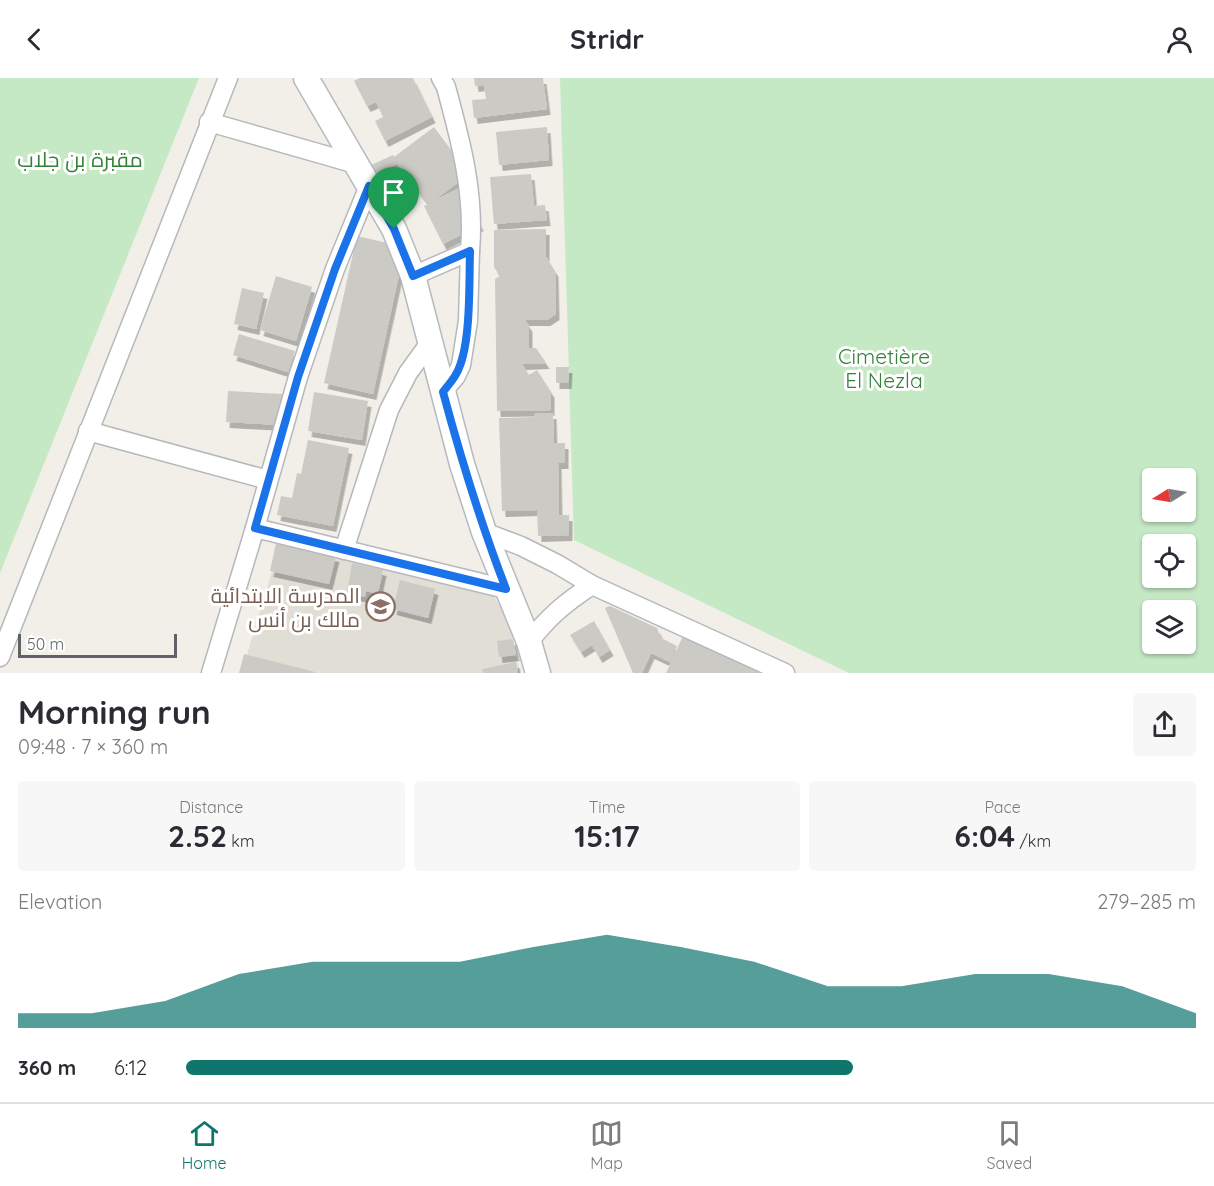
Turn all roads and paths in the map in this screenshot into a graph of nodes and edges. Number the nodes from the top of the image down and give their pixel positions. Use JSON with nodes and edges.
{"nodes":[{"id":1,"x":228,"y":78,"type":"edge"},
{"id":2,"x":306,"y":78,"type":"edge"},
{"id":3,"x":441,"y":78,"type":"edge"},
{"id":4,"x":209,"y":122,"type":"junction"},
{"id":5,"x":356,"y":164,"type":"junction"},
{"id":6,"x":369,"y":186,"type":"junction"},
{"id":7,"x":470,"y":251,"type":"junction"},
{"id":8,"x":413,"y":276,"type":"junction"},
{"id":9,"x":429,"y":344,"type":"junction"},
{"id":10,"x":443,"y":392,"type":"junction"},
{"id":11,"x":88,"y":431,"type":"junction"},
{"id":12,"x":268,"y":480,"type":"junction"},
{"id":13,"x":255,"y":528,"type":"junction"},
{"id":14,"x":484,"y":532,"type":"junction"},
{"id":15,"x":344,"y":550,"type":"junction"},
{"id":16,"x":592,"y":585,"type":"junction"},
{"id":17,"x":506,"y":589,"type":"junction"},
{"id":18,"x":529,"y":642,"type":"junction"},
{"id":19,"x":0,"y":657,"type":"edge"},
{"id":20,"x":211,"y":673,"type":"edge"},
{"id":21,"x":538,"y":673,"type":"edge"},
{"id":22,"x":785,"y":673,"type":"edge"}],
"edges":[{"from":1,"to":4,"type":"street"},
{"from":2,"to":5,"type":"main road"},
{"from":3,"to":7,"type":"street"},
{"from":4,"to":5,"type":"street"},
{"from":4,"to":11,"type":"street"},
{"from":5,"to":6,"type":"main road"},
{"from":6,"to":8,"type":"main road"},
{"from":6,"to":12,"type":"street"},
{"from":7,"to":8,"type":"street"},
{"from":7,"to":10,"type":"street"},
{"from":8,"to":9,"type":"main road"},
{"from":9,"to":10,"type":"main road"},
{"from":9,"to":15,"type":"street"},
{"from":10,"to":14,"type":"main road"},
{"from":11,"to":12,"type":"street"},
{"from":11,"to":19,"type":"street"},
{"from":12,"to":13,"type":"street"},
{"from":13,"to":15,"type":"street"},
{"from":13,"to":20,"type":"street"},
{"from":14,"to":16,"type":"street"},
{"from":14,"to":17,"type":"main road"},
{"from":15,"to":17,"type":"street"},
{"from":16,"to":18,"type":"street"},
{"from":16,"to":22,"type":"street"},
{"from":17,"to":18,"type":"main road"},
{"from":18,"to":21,"type":"main road"}]}
